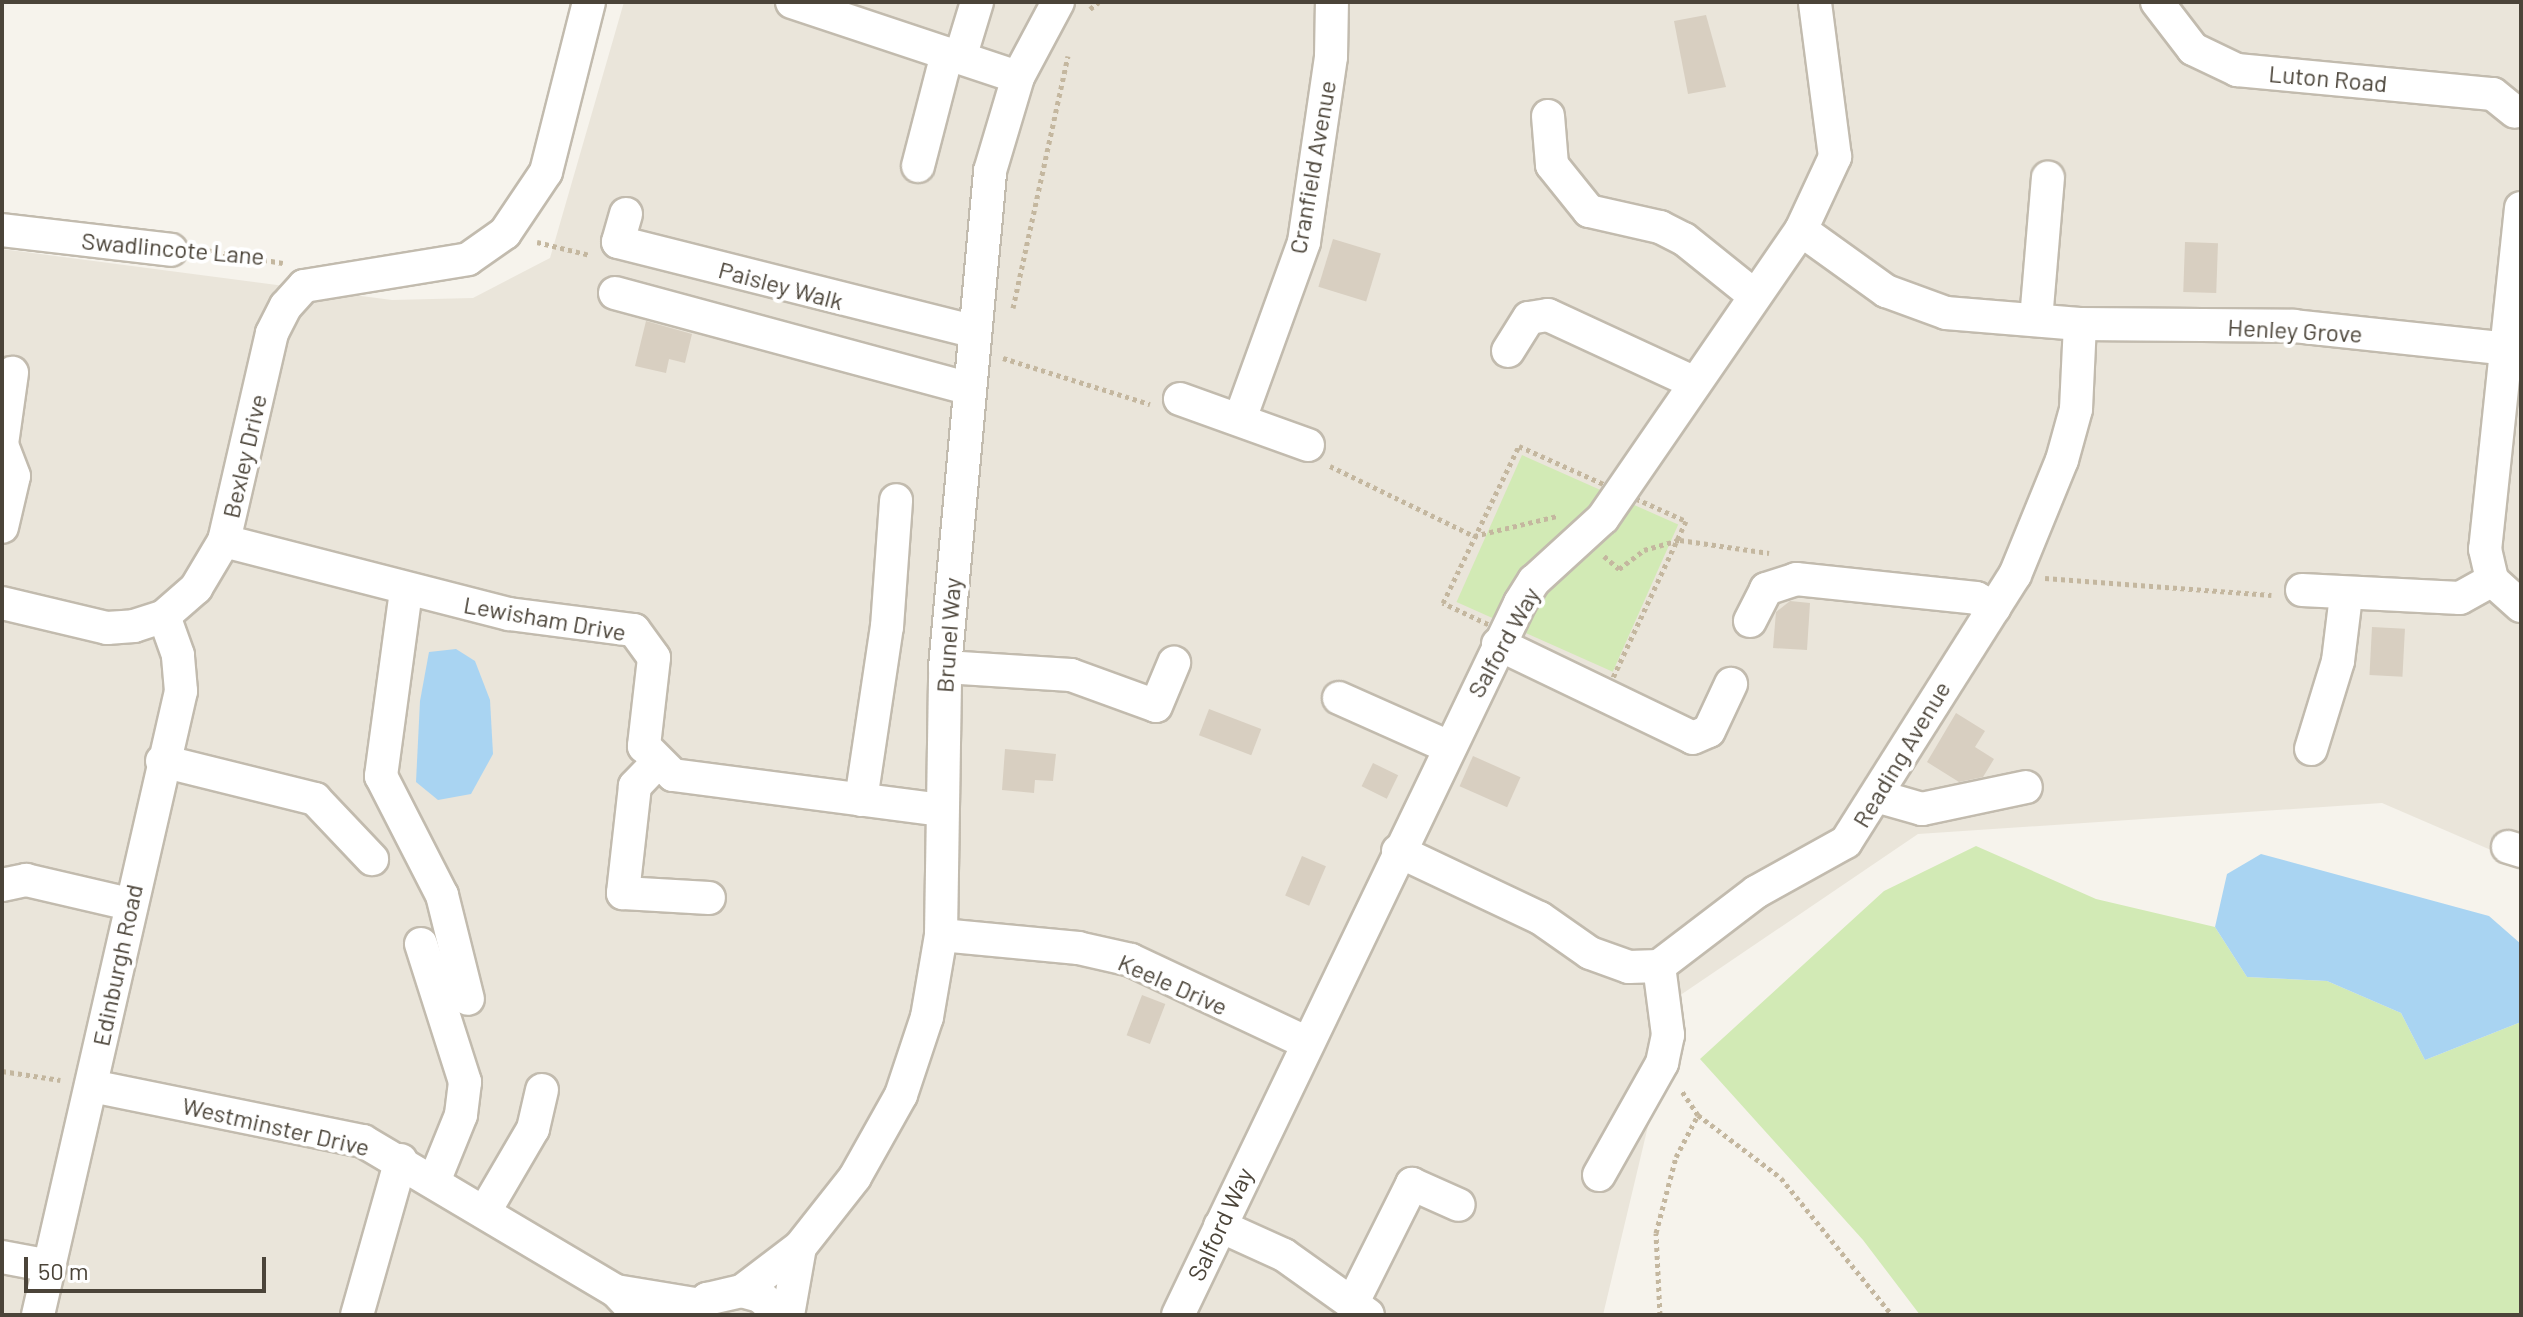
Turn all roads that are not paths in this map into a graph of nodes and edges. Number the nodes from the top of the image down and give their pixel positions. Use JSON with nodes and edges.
{"nodes":[{"id":1,"x":589,"y":2,"type":"edge"},
{"id":2,"x":792,"y":2,"type":"edge"},
{"id":3,"x":977,"y":2,"type":"edge"},
{"id":4,"x":1058,"y":2,"type":"edge"},
{"id":5,"x":1332,"y":2,"type":"edge"},
{"id":6,"x":1815,"y":2,"type":"edge"},
{"id":7,"x":2157,"y":2,"type":"edge"},
{"id":8,"x":954,"y":56,"type":"junction"},
{"id":9,"x":1018,"y":77,"type":"junction"},
{"id":10,"x":1548,"y":116,"type":"dead end"},
{"id":11,"x":2519,"y":118,"type":"edge"},
{"id":12,"x":918,"y":166,"type":"dead end"},
{"id":13,"x":2048,"y":178,"type":"dead end"},
{"id":14,"x":2521,"y":208,"type":"edge"},
{"id":15,"x":626,"y":214,"type":"dead end"},
{"id":16,"x":2,"y":230,"type":"edge"},
{"id":17,"x":1801,"y":230,"type":"junction"},
{"id":18,"x":171,"y":250,"type":"road end"},
{"id":19,"x":615,"y":293,"type":"dead end"},
{"id":20,"x":1755,"y":296,"type":"junction"},
{"id":21,"x":2036,"y":320,"type":"junction"},
{"id":22,"x":2080,"y":324,"type":"junction"},
{"id":23,"x":972,"y":331,"type":"junction"},
{"id":24,"x":2510,"y":349,"type":"junction"},
{"id":25,"x":1508,"y":351,"type":"dead end"},
{"id":26,"x":12,"y":373,"type":"dead end"},
{"id":27,"x":1695,"y":383,"type":"junction"},
{"id":28,"x":967,"y":388,"type":"junction"},
{"id":29,"x":1180,"y":399,"type":"road end"},
{"id":30,"x":1240,"y":419,"type":"junction"},
{"id":31,"x":1308,"y":445,"type":"road end"},
{"id":32,"x":896,"y":500,"type":"dead end"},
{"id":33,"x":2,"y":527,"type":"edge"},
{"id":34,"x":224,"y":541,"type":"junction"},
{"id":35,"x":2492,"y":580,"type":"junction"},
{"id":36,"x":2302,"y":590,"type":"road end"},
{"id":37,"x":406,"y":591,"type":"junction"},
{"id":38,"x":2346,"y":596,"type":"junction"},
{"id":39,"x":2,"y":603,"type":"edge"},
{"id":40,"x":2521,"y":606,"type":"edge"},
{"id":41,"x":1995,"y":608,"type":"junction"},
{"id":42,"x":164,"y":616,"type":"junction"},
{"id":43,"x":1750,"y":621,"type":"dead end"},
{"id":44,"x":1502,"y":638,"type":"junction"},
{"id":45,"x":1174,"y":663,"type":"dead end"},
{"id":46,"x":945,"y":667,"type":"junction"},
{"id":47,"x":1731,"y":684,"type":"dead end"},
{"id":48,"x":1339,"y":698,"type":"dead end"},
{"id":49,"x":1449,"y":747,"type":"junction"},
{"id":50,"x":2311,"y":749,"type":"dead end"},
{"id":51,"x":162,"y":761,"type":"junction"},
{"id":52,"x":657,"y":763,"type":"junction"},
{"id":53,"x":2026,"y":787,"type":"dead end"},
{"id":54,"x":1880,"y":797,"type":"junction"},
{"id":55,"x":861,"y":800,"type":"junction"},
{"id":56,"x":941,"y":810,"type":"junction"},
{"id":57,"x":1398,"y":851,"type":"junction"},
{"id":58,"x":372,"y":859,"type":"dead end"},
{"id":59,"x":2,"y":885,"type":"edge"},
{"id":60,"x":709,"y":898,"type":"dead end"},
{"id":61,"x":129,"y":904,"type":"junction"},
{"id":62,"x":941,"y":935,"type":"junction"},
{"id":63,"x":421,"y":944,"type":"dead end"},
{"id":64,"x":1659,"y":966,"type":"junction"},
{"id":65,"x":468,"y":999,"type":"dead end"},
{"id":66,"x":1305,"y":1042,"type":"junction"},
{"id":67,"x":92,"y":1086,"type":"junction"},
{"id":68,"x":542,"y":1090,"type":"dead end"},
{"id":69,"x":401,"y":1160,"type":"junction"},
{"id":70,"x":1599,"y":1175,"type":"dead end"},
{"id":71,"x":435,"y":1179,"type":"junction"},
{"id":72,"x":1459,"y":1205,"type":"dead end"},
{"id":73,"x":485,"y":1211,"type":"junction"},
{"id":74,"x":1220,"y":1226,"type":"junction"},
{"id":75,"x":800,"y":1247,"type":"junction"},
{"id":76,"x":2,"y":1257,"type":"edge"},
{"id":77,"x":50,"y":1266,"type":"junction"},
{"id":78,"x":616,"y":1291,"type":"junction"},
{"id":79,"x":742,"y":1291,"type":"junction"},
{"id":80,"x":1361,"y":1308,"type":"edge"},
{"id":81,"x":696,"y":1310,"type":"edge"},
{"id":82,"x":38,"y":1315,"type":"edge"},
{"id":83,"x":357,"y":1315,"type":"edge"},
{"id":84,"x":638,"y":1315,"type":"edge"},
{"id":85,"x":781,"y":1315,"type":"edge"},
{"id":86,"x":788,"y":1315,"type":"edge"},
{"id":87,"x":1178,"y":1315,"type":"edge"}],
"edges":[{"from":1,"to":34,"type":"street","name":"Bexley Drive"},
{"from":2,"to":8,"type":"street"},
{"from":3,"to":8,"type":"street"},
{"from":4,"to":9,"type":"street","name":"Brunel Way"},
{"from":5,"to":30,"type":"street","name":"Cranfield Avenue"},
{"from":6,"to":17,"type":"street","name":"Salford Way"},
{"from":7,"to":11,"type":"street","name":"Luton Road"},
{"from":8,"to":9,"type":"street"},
{"from":8,"to":12,"type":"street"},
{"from":9,"to":23,"type":"street","name":"Brunel Way"},
{"from":10,"to":20,"type":"street"},
{"from":13,"to":21,"type":"street"},
{"from":14,"to":24,"type":"street"},
{"from":15,"to":23,"type":"street","name":"Paisley Walk"},
{"from":16,"to":18,"type":"street","name":"Swadlincote Lane"},
{"from":17,"to":20,"type":"street","name":"Salford Way"},
{"from":17,"to":21,"type":"street","name":"Henley Grove"},
{"from":19,"to":28,"type":"street"},
{"from":20,"to":27,"type":"street","name":"Salford Way"},
{"from":21,"to":22,"type":"street","name":"Henley Grove"},
{"from":22,"to":24,"type":"street","name":"Henley Grove"},
{"from":22,"to":41,"type":"street","name":"Reading Avenue"},
{"from":23,"to":28,"type":"street","name":"Brunel Way"},
{"from":24,"to":35,"type":"street"},
{"from":25,"to":27,"type":"street"},
{"from":26,"to":33,"type":"street"},
{"from":27,"to":44,"type":"street","name":"Salford Way"},
{"from":28,"to":46,"type":"street","name":"Brunel Way"},
{"from":29,"to":30,"type":"street"},
{"from":30,"to":31,"type":"street"},
{"from":32,"to":55,"type":"street"},
{"from":34,"to":37,"type":"street","name":"Lewisham Drive"},
{"from":34,"to":42,"type":"street","name":"Bexley Drive"},
{"from":35,"to":38,"type":"street"},
{"from":35,"to":40,"type":"street"},
{"from":36,"to":38,"type":"street"},
{"from":37,"to":52,"type":"street","name":"Lewisham Drive"},
{"from":37,"to":65,"type":"street"},
{"from":38,"to":50,"type":"street"},
{"from":39,"to":42,"type":"street"},
{"from":41,"to":43,"type":"street"},
{"from":41,"to":54,"type":"street","name":"Reading Avenue"},
{"from":42,"to":51,"type":"street","name":"Edinburgh Road"},
{"from":44,"to":47,"type":"street"},
{"from":44,"to":49,"type":"street","name":"Salford Way"},
{"from":45,"to":46,"type":"street"},
{"from":46,"to":56,"type":"street","name":"Brunel Way"},
{"from":48,"to":49,"type":"street"},
{"from":49,"to":57,"type":"street","name":"Salford Way"},
{"from":51,"to":58,"type":"street"},
{"from":51,"to":61,"type":"street","name":"Edinburgh Road"},
{"from":52,"to":55,"type":"street"},
{"from":52,"to":60,"type":"street"},
{"from":53,"to":54,"type":"street"},
{"from":54,"to":64,"type":"street","name":"Reading Avenue"},
{"from":55,"to":56,"type":"street"},
{"from":56,"to":62,"type":"street","name":"Brunel Way"},
{"from":57,"to":64,"type":"street"},
{"from":57,"to":66,"type":"street","name":"Salford Way"},
{"from":59,"to":61,"type":"street"},
{"from":61,"to":67,"type":"street","name":"Edinburgh Road"},
{"from":62,"to":66,"type":"street","name":"Keele Drive"},
{"from":62,"to":75,"type":"street","name":"Brunel Way"},
{"from":63,"to":71,"type":"street"},
{"from":64,"to":70,"type":"street"},
{"from":66,"to":74,"type":"street","name":"Salford Way"},
{"from":67,"to":69,"type":"street","name":"Westminster Drive"},
{"from":67,"to":77,"type":"street","name":"Edinburgh Road"},
{"from":68,"to":73,"type":"street"},
{"from":69,"to":71,"type":"street","name":"Westminster Drive"},
{"from":69,"to":83,"type":"street"},
{"from":71,"to":73,"type":"street","name":"Westminster Drive"},
{"from":72,"to":80,"type":"street"},
{"from":73,"to":78,"type":"street","name":"Westminster Drive"},
{"from":74,"to":80,"type":"street"},
{"from":74,"to":87,"type":"street","name":"Salford Way"},
{"from":75,"to":79,"type":"street","name":"Brunel Way"},
{"from":75,"to":86,"type":"street","name":"Brunel Way"},
{"from":76,"to":77,"type":"street"},
{"from":77,"to":82,"type":"street","name":"Edinburgh Road"},
{"from":78,"to":81,"type":"street","name":"Westminster Drive"},
{"from":78,"to":84,"type":"street","name":"Westminster Drive"},
{"from":79,"to":81,"type":"street","name":"Brunel Way"},
{"from":79,"to":85,"type":"street"}]}
